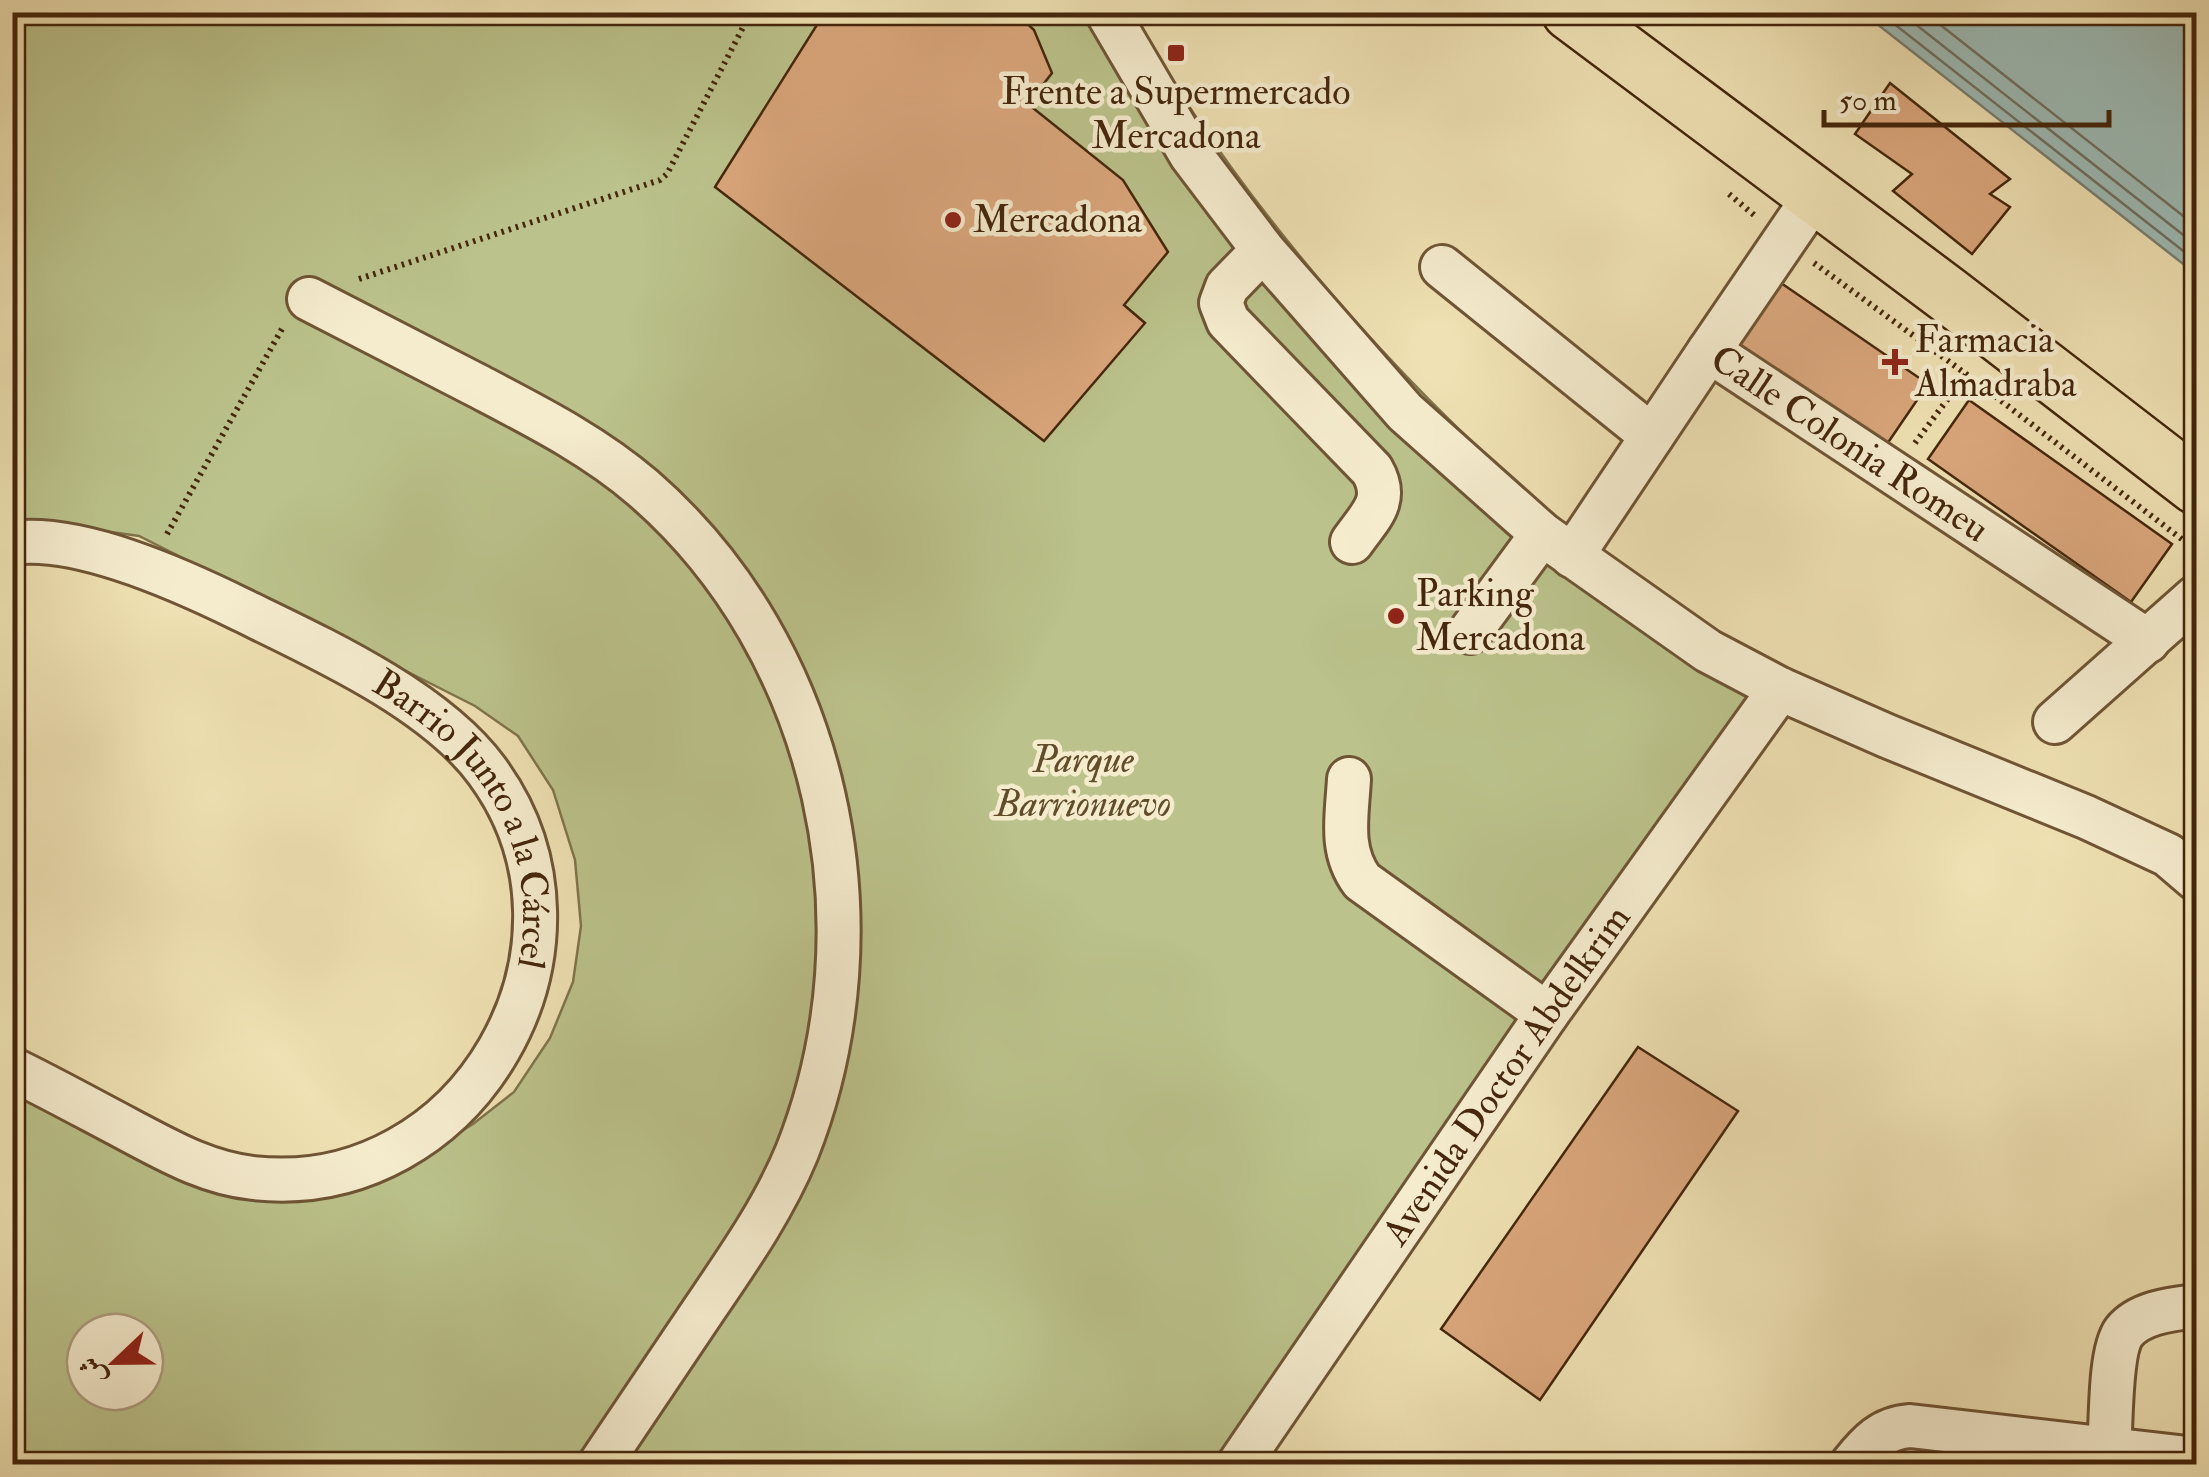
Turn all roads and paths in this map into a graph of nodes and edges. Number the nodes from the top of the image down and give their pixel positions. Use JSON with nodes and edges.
{"nodes":[{"id":1,"x":751,"y":12,"type":"edge"},
{"id":2,"x":1107,"y":12,"type":"edge"},
{"id":3,"x":1570,"y":12,"type":"edge"},
{"id":4,"x":1814,"y":196,"type":"junction"},
{"id":5,"x":1263,"y":250,"type":"junction"},
{"id":6,"x":1442,"y":267,"type":"dead end"},
{"id":7,"x":309,"y":298,"type":"junction"},
{"id":8,"x":1709,"y":351,"type":"junction"},
{"id":9,"x":1966,"y":374,"type":"dead end"},
{"id":10,"x":1652,"y":436,"type":"junction"},
{"id":11,"x":1893,"y":472,"type":"junction"},
{"id":12,"x":2196,"y":486,"type":"edge"},
{"id":13,"x":1352,"y":542,"type":"dead end"},
{"id":14,"x":12,"y":543,"type":"edge"},
{"id":15,"x":1557,"y":545,"type":"junction"},
{"id":16,"x":146,"y":570,"type":"junction"},
{"id":17,"x":2196,"y":598,"type":"edge"},
{"id":18,"x":1470,"y":632,"type":"dead end"},
{"id":19,"x":2148,"y":641,"type":"junction"},
{"id":20,"x":1780,"y":689,"type":"junction"},
{"id":21,"x":2054,"y":722,"type":"dead end"},
{"id":22,"x":1349,"y":779,"type":"dead end"},
{"id":23,"x":2187,"y":864,"type":"edge"},
{"id":24,"x":1546,"y":1014,"type":"junction"},
{"id":25,"x":17,"y":1082,"type":"edge"},
{"id":26,"x":2196,"y":1306,"type":"edge"},
{"id":27,"x":2109,"y":1456,"type":"edge"},
{"id":28,"x":2196,"y":1459,"type":"edge"},
{"id":29,"x":600,"y":1464,"type":"edge"},
{"id":30,"x":1239,"y":1464,"type":"edge"},
{"id":31,"x":1852,"y":1464,"type":"edge"}],
"edges":[{"from":1,"to":7,"type":"path"},
{"from":2,"to":5,"type":"street"},
{"from":3,"to":4,"type":"highway"},
{"from":4,"to":8,"type":"street","name":"Calle Colonia Romeu"},
{"from":4,"to":12,"type":"highway"},
{"from":5,"to":13,"type":"street"},
{"from":5,"to":15,"type":"street"},
{"from":6,"to":10,"type":"street"},
{"from":7,"to":16,"type":"path"},
{"from":7,"to":29,"type":"street"},
{"from":8,"to":10,"type":"street"},
{"from":8,"to":11,"type":"street","name":"Calle Colonia Romeu"},
{"from":9,"to":11,"type":"path"},
{"from":10,"to":15,"type":"street"},
{"from":11,"to":19,"type":"street","name":"Calle Colonia Romeu"},
{"from":14,"to":16,"type":"street","name":"Barrio Junto a la Cárcel"},
{"from":15,"to":18,"type":"street"},
{"from":15,"to":20,"type":"street"},
{"from":16,"to":25,"type":"street","name":"Barrio Junto a la Cárcel"},
{"from":17,"to":19,"type":"street"},
{"from":19,"to":21,"type":"street"},
{"from":20,"to":23,"type":"street"},
{"from":20,"to":24,"type":"street","name":"Avenida Doctor Abdelkrim"},
{"from":22,"to":24,"type":"street"},
{"from":24,"to":30,"type":"street","name":"Avenida Doctor Abdelkrim"},
{"from":26,"to":27,"type":"street"},
{"from":27,"to":28,"type":"street"},
{"from":27,"to":31,"type":"street"}]}
